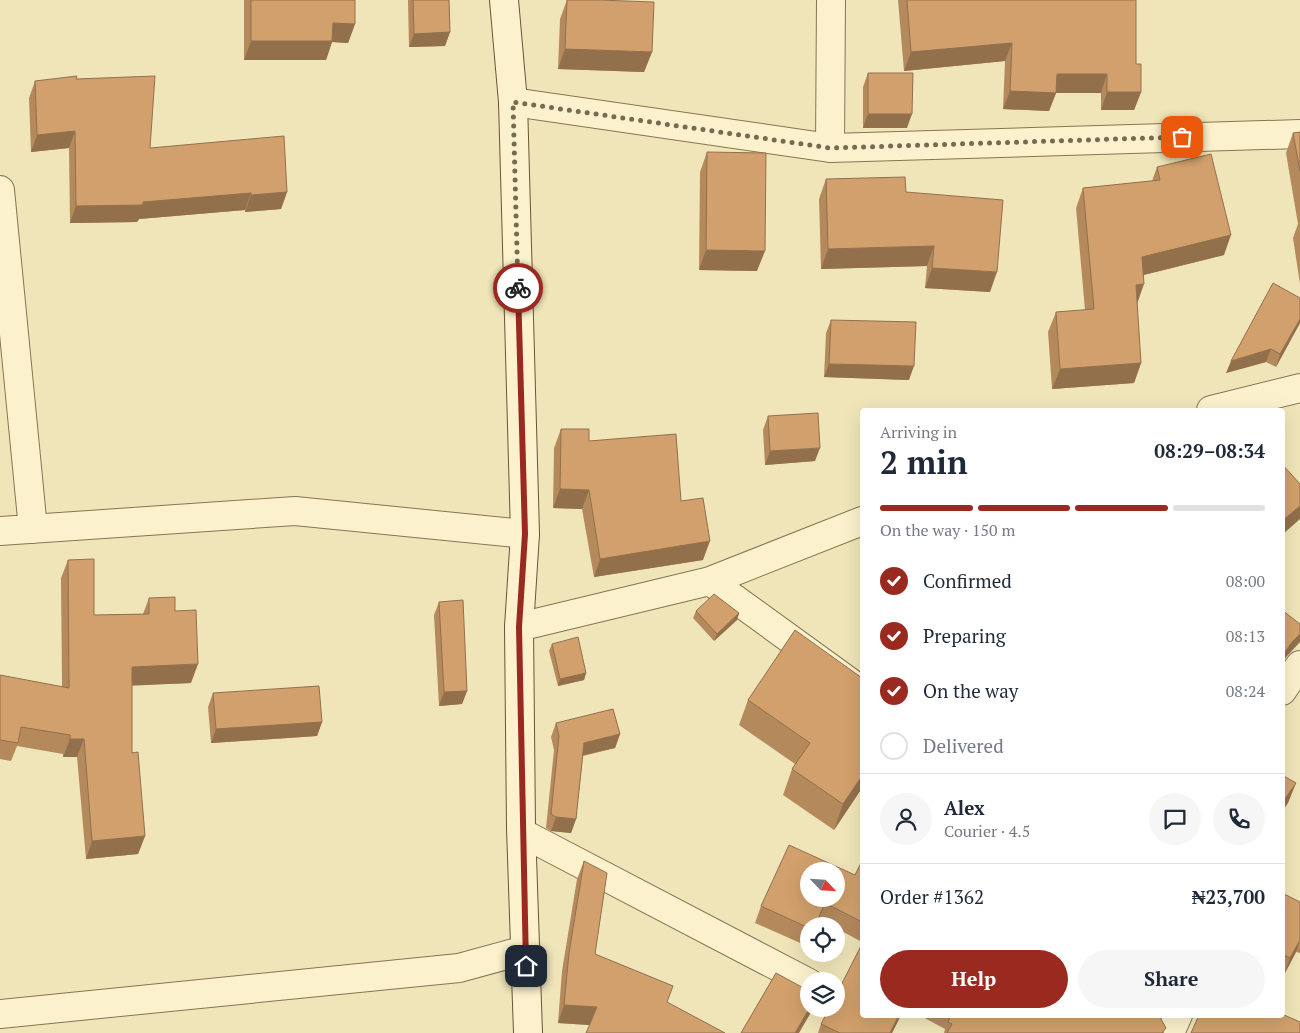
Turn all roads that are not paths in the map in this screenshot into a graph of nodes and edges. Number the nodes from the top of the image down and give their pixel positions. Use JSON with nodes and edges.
{"nodes":[{"id":1,"x":504,"y":0,"type":"edge"},
{"id":2,"x":831,"y":0,"type":"edge"},
{"id":3,"x":513,"y":102,"type":"junction"},
{"id":4,"x":1300,"y":134,"type":"edge"},
{"id":5,"x":830,"y":148,"type":"junction"},
{"id":6,"x":0,"y":190,"type":"edge"},
{"id":7,"x":1300,"y":388,"type":"edge"},
{"id":8,"x":1219,"y":408,"type":"edge"},
{"id":9,"x":860,"y":522,"type":"edge"},
{"id":10,"x":33,"y":529,"type":"junction"},
{"id":11,"x":0,"y":531,"type":"edge"},
{"id":12,"x":525,"y":534,"type":"junction"},
{"id":13,"x":710,"y":581,"type":"junction"},
{"id":14,"x":519,"y":627,"type":"junction"},
{"id":15,"x":1300,"y":665,"type":"edge"},
{"id":16,"x":1285,"y":687,"type":"edge"},
{"id":17,"x":860,"y":689,"type":"edge"},
{"id":18,"x":522,"y":833,"type":"junction"},
{"id":19,"x":525,"y":950,"type":"junction"},
{"id":20,"x":800,"y":978,"type":"edge"},
{"id":21,"x":0,"y":1014,"type":"edge"},
{"id":22,"x":1177,"y":1018,"type":"edge"},
{"id":23,"x":528,"y":1033,"type":"edge"},
{"id":24,"x":1170,"y":1033,"type":"edge"}],
"edges":[{"from":1,"to":3,"type":"street"},
{"from":2,"to":5,"type":"street"},
{"from":3,"to":5,"type":"street"},
{"from":3,"to":12,"type":"street"},
{"from":4,"to":5,"type":"street"},
{"from":6,"to":10,"type":"street"},
{"from":7,"to":8,"type":"street"},
{"from":9,"to":13,"type":"street"},
{"from":10,"to":11,"type":"street"},
{"from":10,"to":12,"type":"street"},
{"from":12,"to":14,"type":"street"},
{"from":13,"to":14,"type":"street"},
{"from":13,"to":17,"type":"street"},
{"from":14,"to":18,"type":"street"},
{"from":15,"to":16,"type":"street"},
{"from":18,"to":19,"type":"street"},
{"from":18,"to":20,"type":"street"},
{"from":19,"to":21,"type":"street"},
{"from":19,"to":23,"type":"street"},
{"from":22,"to":24,"type":"street"}]}
